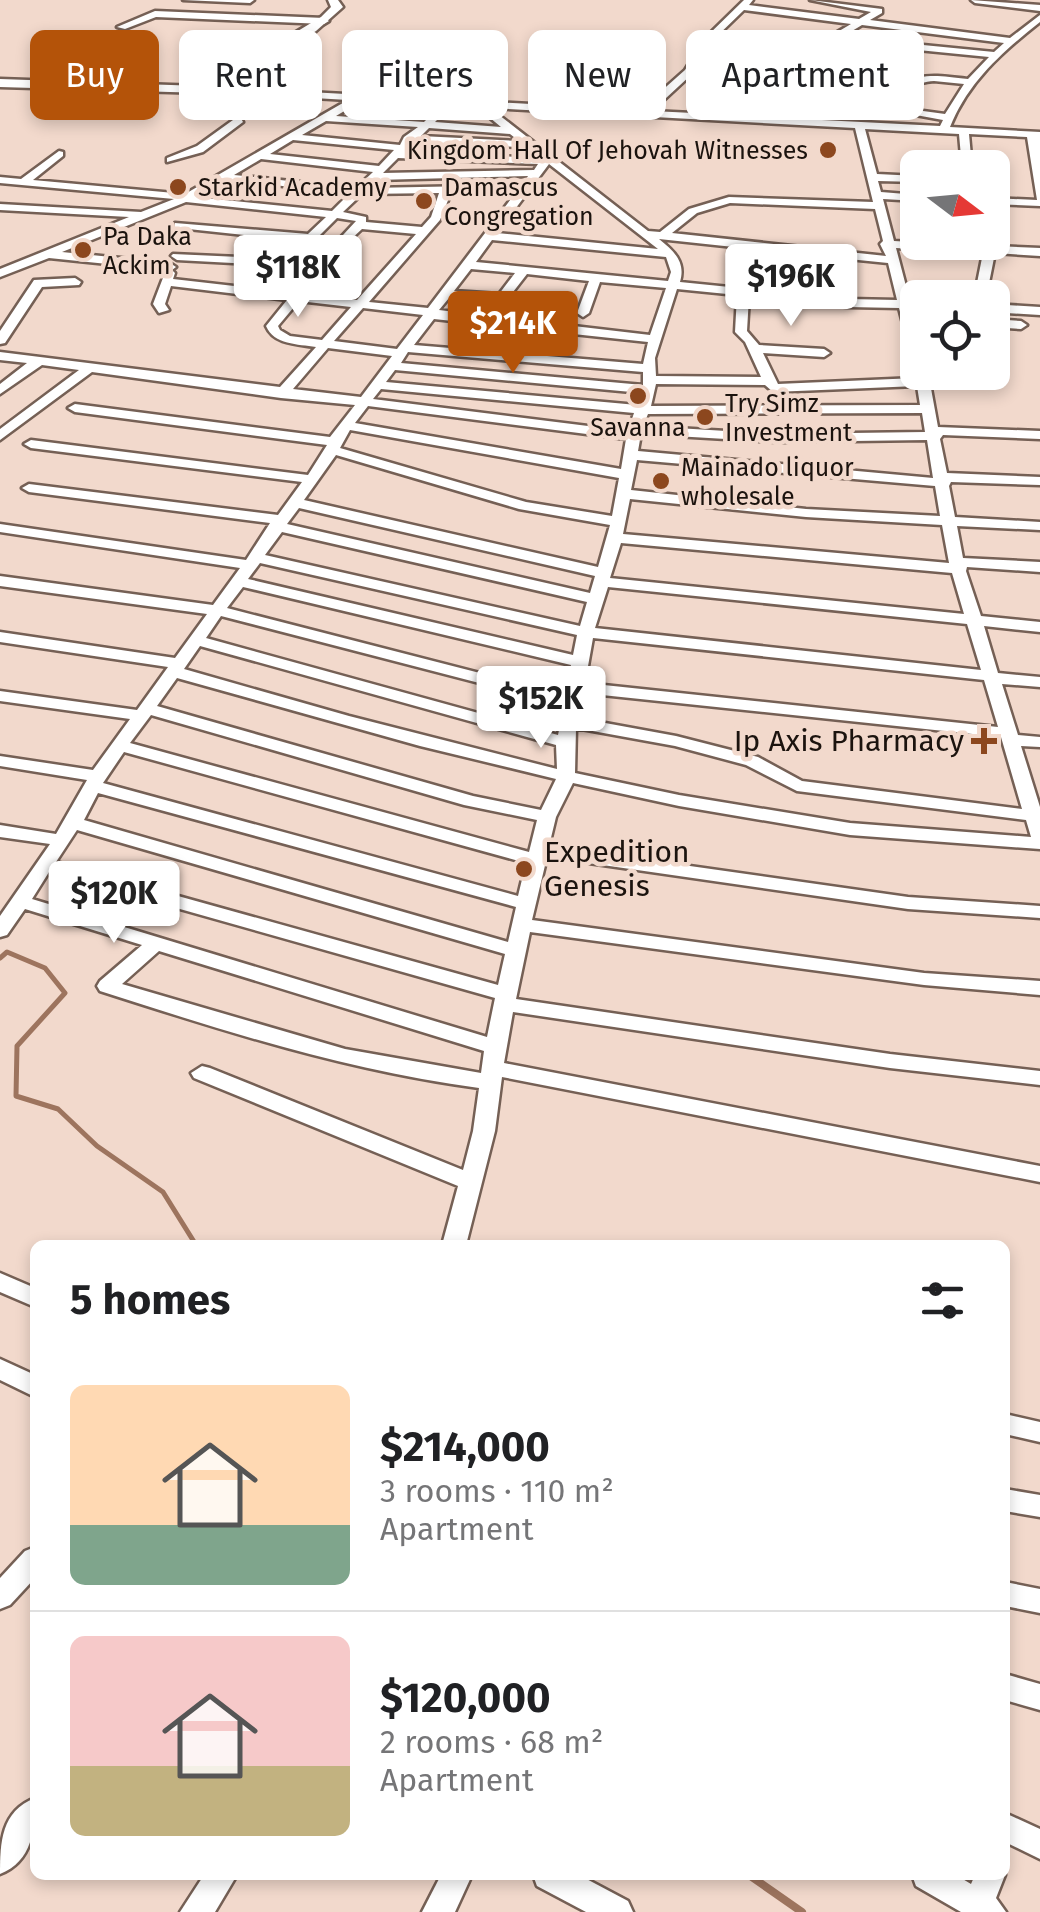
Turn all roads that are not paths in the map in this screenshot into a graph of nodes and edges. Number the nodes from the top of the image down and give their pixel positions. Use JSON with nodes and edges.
{"nodes":[{"id":1,"x":187,"y":0,"type":"edge"},
{"id":2,"x":250,"y":0,"type":"edge"},
{"id":3,"x":258,"y":0,"type":"edge"},
{"id":4,"x":814,"y":0,"type":"edge"},
{"id":5,"x":975,"y":0,"type":"edge"},
{"id":6,"x":339,"y":2,"type":"edge"},
{"id":7,"x":745,"y":3,"type":"edge"},
{"id":8,"x":1040,"y":8,"type":"edge"},
{"id":9,"x":242,"y":17,"type":"junction"},
{"id":10,"x":1040,"y":18,"type":"edge"},
{"id":11,"x":324,"y":21,"type":"junction"},
{"id":12,"x":858,"y":21,"type":"junction"},
{"id":13,"x":122,"y":27,"type":"dead end"},
{"id":14,"x":312,"y":30,"type":"edge"},
{"id":15,"x":846,"y":30,"type":"edge"},
{"id":16,"x":1011,"y":41,"type":"junction"},
{"id":17,"x":924,"y":47,"type":"edge"},
{"id":18,"x":997,"y":54,"type":"junction"},
{"id":19,"x":972,"y":82,"type":"junction"},
{"id":20,"x":0,"y":83,"type":"edge"},
{"id":21,"x":179,"y":89,"type":"edge"},
{"id":22,"x":666,"y":93,"type":"edge"},
{"id":23,"x":342,"y":108,"type":"edge"},
{"id":24,"x":666,"y":116,"type":"edge"},
{"id":25,"x":326,"y":118,"type":"junction"},
{"id":26,"x":947,"y":118,"type":"junction"},
{"id":27,"x":239,"y":120,"type":"edge"},
{"id":28,"x":428,"y":120,"type":"edge"},
{"id":29,"x":501,"y":120,"type":"edge"},
{"id":30,"x":837,"y":120,"type":"edge"},
{"id":31,"x":774,"y":122,"type":"joint"},
{"id":32,"x":422,"y":125,"type":"junction"},
{"id":33,"x":834,"y":125,"type":"junction"},
{"id":34,"x":859,"y":126,"type":"junction"},
{"id":35,"x":514,"y":130,"type":"junction"},
{"id":36,"x":943,"y":130,"type":"junction"},
{"id":37,"x":964,"y":131,"type":"junction"},
{"id":38,"x":1036,"y":135,"type":"edge"},
{"id":39,"x":293,"y":137,"type":"junction"},
{"id":40,"x":531,"y":144,"type":"junction"},
{"id":41,"x":401,"y":147,"type":"junction"},
{"id":42,"x":965,"y":150,"type":"edge"},
{"id":43,"x":60,"y":154,"type":"dead end"},
{"id":44,"x":261,"y":156,"type":"junction"},
{"id":45,"x":171,"y":160,"type":"dead end"},
{"id":46,"x":544,"y":164,"type":"junction"},
{"id":47,"x":375,"y":173,"type":"junction"},
{"id":48,"x":224,"y":177,"type":"junction"},
{"id":49,"x":871,"y":177,"type":"junction"},
{"id":50,"x":900,"y":178,"type":"edge"},
{"id":51,"x":0,"y":180,"type":"edge"},
{"id":52,"x":23,"y":182,"type":"junction"},
{"id":53,"x":526,"y":188,"type":"junction"},
{"id":54,"x":446,"y":190,"type":"junction"},
{"id":55,"x":358,"y":191,"type":"junction"},
{"id":56,"x":187,"y":199,"type":"junction"},
{"id":57,"x":900,"y":199,"type":"edge"},
{"id":58,"x":1040,"y":200,"type":"edge"},
{"id":59,"x":876,"y":201,"type":"junction"},
{"id":60,"x":1010,"y":201,"type":"edge"},
{"id":61,"x":0,"y":207,"type":"edge"},
{"id":62,"x":334,"y":214,"type":"junction"},
{"id":63,"x":140,"y":216,"type":"junction"},
{"id":64,"x":359,"y":225,"type":"junction"},
{"id":65,"x":180,"y":226,"type":"junction"},
{"id":66,"x":425,"y":231,"type":"junction"},
{"id":67,"x":646,"y":234,"type":"junction"},
{"id":68,"x":489,"y":236,"type":"junction"},
{"id":69,"x":662,"y":236,"type":"junction"},
{"id":70,"x":309,"y":238,"type":"junction"},
{"id":71,"x":886,"y":244,"type":"junction"},
{"id":72,"x":900,"y":244,"type":"edge"},
{"id":73,"x":1010,"y":248,"type":"edge"},
{"id":74,"x":336,"y":249,"type":"dead end"},
{"id":75,"x":1040,"y":252,"type":"edge"},
{"id":76,"x":671,"y":254,"type":"junction"},
{"id":77,"x":824,"y":254,"type":"junction"},
{"id":78,"x":47,"y":255,"type":"junction"},
{"id":79,"x":889,"y":260,"type":"junction"},
{"id":80,"x":174,"y":262,"type":"junction"},
{"id":81,"x":470,"y":264,"type":"junction"},
{"id":82,"x":0,"y":269,"type":"edge"},
{"id":83,"x":524,"y":270,"type":"junction"},
{"id":84,"x":596,"y":277,"type":"junction"},
{"id":85,"x":812,"y":281,"type":"dead end"},
{"id":86,"x":74,"y":282,"type":"dead end"},
{"id":87,"x":166,"y":282,"type":"junction"},
{"id":88,"x":673,"y":283,"type":"junction"},
{"id":89,"x":743,"y":291,"type":"junction"},
{"id":90,"x":900,"y":293,"type":"edge"},
{"id":91,"x":450,"y":294,"type":"junction"},
{"id":92,"x":295,"y":298,"type":"junction"},
{"id":93,"x":362,"y":304,"type":"junction"},
{"id":94,"x":1010,"y":309,"type":"edge"},
{"id":95,"x":163,"y":310,"type":"dead end"},
{"id":96,"x":900,"y":310,"type":"edge"},
{"id":97,"x":1040,"y":311,"type":"edge"},
{"id":98,"x":583,"y":313,"type":"dead end"},
{"id":99,"x":434,"y":314,"type":"junction"},
{"id":100,"x":1010,"y":325,"type":"edge"},
{"id":101,"x":1021,"y":325,"type":"dead end"},
{"id":102,"x":654,"y":339,"type":"junction"},
{"id":103,"x":0,"y":340,"type":"edge"},
{"id":104,"x":326,"y":344,"type":"junction"},
{"id":105,"x":754,"y":348,"type":"junction"},
{"id":106,"x":824,"y":353,"type":"dead end"},
{"id":107,"x":0,"y":356,"type":"edge"},
{"id":108,"x":402,"y":356,"type":"junction"},
{"id":109,"x":39,"y":361,"type":"junction"},
{"id":110,"x":87,"y":370,"type":"junction"},
{"id":111,"x":900,"y":379,"type":"edge"},
{"id":112,"x":650,"y":380,"type":"junction"},
{"id":113,"x":768,"y":381,"type":"junction"},
{"id":114,"x":378,"y":385,"type":"junction"},
{"id":115,"x":0,"y":390,"type":"edge"},
{"id":116,"x":925,"y":390,"type":"edge"},
{"id":117,"x":281,"y":394,"type":"junction"},
{"id":118,"x":362,"y":404,"type":"junction"},
{"id":119,"x":75,"y":408,"type":"dead end"},
{"id":120,"x":930,"y":409,"type":"junction"},
{"id":121,"x":643,"y":410,"type":"junction"},
{"id":122,"x":348,"y":426,"type":"junction"},
{"id":123,"x":634,"y":433,"type":"junction"},
{"id":124,"x":936,"y":433,"type":"junction"},
{"id":125,"x":1040,"y":435,"type":"edge"},
{"id":126,"x":0,"y":436,"type":"edge"},
{"id":127,"x":31,"y":444,"type":"dead end"},
{"id":128,"x":334,"y":446,"type":"junction"},
{"id":129,"x":630,"y":455,"type":"junction"},
{"id":130,"x":309,"y":479,"type":"junction"},
{"id":131,"x":944,"y":480,"type":"junction"},
{"id":132,"x":1040,"y":480,"type":"edge"},
{"id":133,"x":626,"y":484,"type":"junction"},
{"id":134,"x":29,"y":488,"type":"dead end"},
{"id":135,"x":293,"y":502,"type":"junction"},
{"id":136,"x":952,"y":520,"type":"junction"},
{"id":137,"x":278,"y":523,"type":"junction"},
{"id":138,"x":1040,"y":526,"type":"edge"},
{"id":139,"x":0,"y":528,"type":"edge"},
{"id":140,"x":617,"y":530,"type":"junction"},
{"id":141,"x":252,"y":561,"type":"junction"},
{"id":142,"x":958,"y":565,"type":"junction"},
{"id":143,"x":1040,"y":567,"type":"edge"},
{"id":144,"x":239,"y":580,"type":"junction"},
{"id":145,"x":0,"y":581,"type":"edge"},
{"id":146,"x":599,"y":584,"type":"junction"},
{"id":147,"x":220,"y":612,"type":"junction"},
{"id":148,"x":972,"y":620,"type":"junction"},
{"id":149,"x":1040,"y":627,"type":"edge"},
{"id":150,"x":586,"y":632,"type":"junction"},
{"id":151,"x":0,"y":637,"type":"edge"},
{"id":152,"x":198,"y":641,"type":"junction"},
{"id":153,"x":580,"y":662,"type":"junction"},
{"id":154,"x":178,"y":668,"type":"junction"},
{"id":155,"x":992,"y":677,"type":"junction"},
{"id":156,"x":1040,"y":682,"type":"edge"},
{"id":157,"x":574,"y":694,"type":"junction"},
{"id":158,"x":0,"y":696,"type":"edge"},
{"id":159,"x":145,"y":712,"type":"junction"},
{"id":160,"x":568,"y":722,"type":"junction"},
{"id":161,"x":1010,"y":736,"type":"junction"},
{"id":162,"x":565,"y":742,"type":"junction"},
{"id":163,"x":1040,"y":742,"type":"edge"},
{"id":164,"x":121,"y":746,"type":"junction"},
{"id":165,"x":0,"y":761,"type":"edge"},
{"id":166,"x":566,"y":778,"type":"junction"},
{"id":167,"x":96,"y":781,"type":"junction"},
{"id":168,"x":1034,"y":816,"type":"junction"},
{"id":169,"x":547,"y":817,"type":"junction"},
{"id":170,"x":0,"y":831,"type":"edge"},
{"id":171,"x":67,"y":831,"type":"junction"},
{"id":172,"x":1040,"y":840,"type":"edge"},
{"id":173,"x":538,"y":855,"type":"junction"},
{"id":174,"x":45,"y":865,"type":"junction"},
{"id":175,"x":22,"y":902,"type":"junction"},
{"id":176,"x":1040,"y":912,"type":"edge"},
{"id":177,"x":523,"y":915,"type":"junction"},
{"id":178,"x":0,"y":931,"type":"edge"},
{"id":179,"x":154,"y":944,"type":"junction"},
{"id":180,"x":515,"y":950,"type":"junction"},
{"id":181,"x":1040,"y":988,"type":"edge"},
{"id":182,"x":505,"y":999,"type":"junction"},
{"id":183,"x":492,"y":1066,"type":"junction"},
{"id":184,"x":202,"y":1073,"type":"dead end"},
{"id":185,"x":1040,"y":1078,"type":"edge"},
{"id":186,"x":1040,"y":1174,"type":"edge"},
{"id":187,"x":471,"y":1182,"type":"junction"},
{"id":188,"x":455,"y":1240,"type":"edge"},
{"id":189,"x":0,"y":1282,"type":"edge"},
{"id":190,"x":30,"y":1296,"type":"edge"},
{"id":191,"x":2,"y":1372,"type":"edge"},
{"id":192,"x":30,"y":1385,"type":"edge"},
{"id":193,"x":1010,"y":1425,"type":"edge"},
{"id":194,"x":1040,"y":1432,"type":"edge"},
{"id":195,"x":1010,"y":1501,"type":"edge"},
{"id":196,"x":1040,"y":1506,"type":"edge"},
{"id":197,"x":30,"y":1565,"type":"edge"},
{"id":198,"x":1010,"y":1595,"type":"edge"},
{"id":199,"x":0,"y":1598,"type":"edge"},
{"id":200,"x":1040,"y":1602,"type":"edge"},
{"id":201,"x":1010,"y":1689,"type":"edge"},
{"id":202,"x":1040,"y":1697,"type":"edge"},
{"id":203,"x":30,"y":1819,"type":"edge"},
{"id":204,"x":1010,"y":1833,"type":"edge"},
{"id":205,"x":1040,"y":1844,"type":"edge"},
{"id":206,"x":0,"y":1859,"type":"edge"},
{"id":207,"x":218,"y":1880,"type":"edge"},
{"id":208,"x":454,"y":1880,"type":"edge"},
{"id":209,"x":557,"y":1880,"type":"edge"},
{"id":210,"x":936,"y":1880,"type":"edge"},
{"id":211,"x":989,"y":1880,"type":"edge"},
{"id":212,"x":984,"y":1908,"type":"edge"},
{"id":213,"x":196,"y":1912,"type":"edge"},
{"id":214,"x":438,"y":1912,"type":"edge"},
{"id":215,"x":617,"y":1912,"type":"edge"}],
"edges":[{"from":1,"to":2,"type":"street"},
{"from":3,"to":9,"type":"street"},
{"from":4,"to":12,"type":"street"},
{"from":5,"to":8,"type":"street"},
{"from":6,"to":11,"type":"street"},
{"from":7,"to":12,"type":"street"},
{"from":7,"to":22,"type":"street"},
{"from":9,"to":11,"type":"street"},
{"from":9,"to":13,"type":"street"},
{"from":10,"to":16,"type":"street"},
{"from":11,"to":14,"type":"street"},
{"from":12,"to":15,"type":"street"},
{"from":12,"to":16,"type":"street"},
{"from":16,"to":18,"type":"street"},
{"from":17,"to":18,"type":"street"},
{"from":18,"to":19,"type":"street"},
{"from":19,"to":26,"type":"street"},
{"from":19,"to":26,"type":"street"},
{"from":20,"to":21,"type":"street"},
{"from":23,"to":25,"type":"street"},
{"from":24,"to":31,"type":"street"},
{"from":25,"to":32,"type":"street"},
{"from":25,"to":39,"type":"street"},
{"from":26,"to":36,"type":"street"},
{"from":27,"to":45,"type":"street"},
{"from":28,"to":32,"type":"street"},
{"from":29,"to":35,"type":"street"},
{"from":30,"to":33,"type":"street"},
{"from":31,"to":33,"type":"street"},
{"from":32,"to":35,"type":"street"},
{"from":32,"to":41,"type":"street"},
{"from":33,"to":34,"type":"street"},
{"from":34,"to":36,"type":"street"},
{"from":34,"to":49,"type":"street"},
{"from":35,"to":40,"type":"street"},
{"from":36,"to":37,"type":"street"},
{"from":37,"to":38,"type":"street"},
{"from":37,"to":42,"type":"street"},
{"from":38,"to":58,"type":"street"},
{"from":39,"to":41,"type":"street"},
{"from":39,"to":44,"type":"street"},
{"from":40,"to":41,"type":"street"},
{"from":40,"to":46,"type":"street"},
{"from":41,"to":46,"type":"street"},
{"from":41,"to":47,"type":"street"},
{"from":43,"to":52,"type":"street"},
{"from":44,"to":47,"type":"street"},
{"from":44,"to":48,"type":"street"},
{"from":46,"to":47,"type":"street"},
{"from":46,"to":53,"type":"street"},
{"from":46,"to":67,"type":"street"},
{"from":47,"to":55,"type":"street"},
{"from":48,"to":55,"type":"street"},
{"from":48,"to":56,"type":"street"},
{"from":49,"to":50,"type":"street"},
{"from":49,"to":59,"type":"street"},
{"from":51,"to":52,"type":"street"},
{"from":52,"to":56,"type":"street"},
{"from":53,"to":54,"type":"street"},
{"from":53,"to":68,"type":"street"},
{"from":54,"to":55,"type":"street"},
{"from":54,"to":66,"type":"street"},
{"from":55,"to":62,"type":"street"},
{"from":56,"to":62,"type":"street"},
{"from":56,"to":63,"type":"street"},
{"from":56,"to":65,"type":"street"},
{"from":57,"to":59,"type":"street"},
{"from":58,"to":60,"type":"street"},
{"from":59,"to":69,"type":"street"},
{"from":59,"to":71,"type":"street"},
{"from":61,"to":63,"type":"street"},
{"from":62,"to":64,"type":"street"},
{"from":62,"to":70,"type":"street"},
{"from":63,"to":78,"type":"street"},
{"from":64,"to":66,"type":"street"},
{"from":64,"to":74,"type":"street"},
{"from":65,"to":70,"type":"street"},
{"from":65,"to":80,"type":"street"},
{"from":66,"to":93,"type":"street"},
{"from":67,"to":69,"type":"street"},
{"from":67,"to":76,"type":"street"},
{"from":68,"to":76,"type":"street"},
{"from":68,"to":81,"type":"street"},
{"from":69,"to":77,"type":"street"},
{"from":70,"to":80,"type":"street"},
{"from":71,"to":72,"type":"street"},
{"from":71,"to":79,"type":"street"},
{"from":73,"to":75,"type":"street"},
{"from":76,"to":88,"type":"street"},
{"from":77,"to":79,"type":"street"},
{"from":77,"to":85,"type":"street"},
{"from":78,"to":80,"type":"street"},
{"from":78,"to":82,"type":"street"},
{"from":79,"to":90,"type":"street"},
{"from":80,"to":87,"type":"street"},
{"from":81,"to":83,"type":"street"},
{"from":81,"to":91,"type":"street"},
{"from":83,"to":84,"type":"street"},
{"from":83,"to":91,"type":"street"},
{"from":84,"to":88,"type":"street"},
{"from":84,"to":98,"type":"street"},
{"from":86,"to":103,"type":"street"},
{"from":87,"to":92,"type":"street"},
{"from":87,"to":95,"type":"street"},
{"from":88,"to":89,"type":"street"},
{"from":88,"to":102,"type":"street"},
{"from":89,"to":96,"type":"street"},
{"from":89,"to":105,"type":"street"},
{"from":91,"to":99,"type":"street"},
{"from":92,"to":93,"type":"street"},
{"from":92,"to":104,"type":"street"},
{"from":93,"to":99,"type":"street"},
{"from":93,"to":104,"type":"street"},
{"from":94,"to":97,"type":"street"},
{"from":99,"to":102,"type":"street"},
{"from":99,"to":108,"type":"street"},
{"from":100,"to":101,"type":"street"},
{"from":102,"to":112,"type":"street"},
{"from":104,"to":108,"type":"street"},
{"from":104,"to":117,"type":"street"},
{"from":105,"to":106,"type":"street"},
{"from":105,"to":113,"type":"street"},
{"from":107,"to":109,"type":"street"},
{"from":108,"to":112,"type":"street"},
{"from":108,"to":112,"type":"street"},
{"from":108,"to":114,"type":"street"},
{"from":109,"to":110,"type":"street"},
{"from":109,"to":115,"type":"street"},
{"from":110,"to":117,"type":"street"},
{"from":110,"to":126,"type":"street"},
{"from":111,"to":113,"type":"street"},
{"from":112,"to":113,"type":"street"},
{"from":112,"to":121,"type":"street"},
{"from":114,"to":118,"type":"street"},
{"from":114,"to":121,"type":"street"},
{"from":116,"to":120,"type":"street"},
{"from":117,"to":118,"type":"street"},
{"from":118,"to":122,"type":"street"},
{"from":118,"to":123,"type":"street"},
{"from":119,"to":128,"type":"street"},
{"from":120,"to":121,"type":"street"},
{"from":120,"to":124,"type":"street"},
{"from":121,"to":123,"type":"street"},
{"from":122,"to":128,"type":"street"},
{"from":122,"to":133,"type":"street"},
{"from":123,"to":124,"type":"street"},
{"from":123,"to":129,"type":"street"},
{"from":124,"to":125,"type":"street"},
{"from":124,"to":131,"type":"street"},
{"from":127,"to":130,"type":"street"},
{"from":128,"to":130,"type":"street"},
{"from":128,"to":140,"type":"street"},
{"from":129,"to":131,"type":"street"},
{"from":129,"to":133,"type":"street"},
{"from":130,"to":135,"type":"street"},
{"from":131,"to":132,"type":"street"},
{"from":131,"to":136,"type":"street"},
{"from":133,"to":136,"type":"street"},
{"from":133,"to":140,"type":"street"},
{"from":134,"to":137,"type":"street"},
{"from":135,"to":137,"type":"street"},
{"from":135,"to":146,"type":"street"},
{"from":136,"to":138,"type":"street"},
{"from":136,"to":142,"type":"street"},
{"from":137,"to":141,"type":"street"},
{"from":137,"to":146,"type":"street"},
{"from":139,"to":141,"type":"street"},
{"from":140,"to":142,"type":"street"},
{"from":140,"to":146,"type":"street"},
{"from":141,"to":144,"type":"street"},
{"from":141,"to":150,"type":"street"},
{"from":142,"to":143,"type":"street"},
{"from":142,"to":148,"type":"street"},
{"from":144,"to":147,"type":"street"},
{"from":144,"to":153,"type":"street"},
{"from":145,"to":147,"type":"street"},
{"from":146,"to":148,"type":"street"},
{"from":146,"to":150,"type":"street"},
{"from":147,"to":152,"type":"street"},
{"from":147,"to":157,"type":"street"},
{"from":148,"to":149,"type":"street"},
{"from":148,"to":155,"type":"street"},
{"from":150,"to":153,"type":"street"},
{"from":150,"to":155,"type":"street"},
{"from":151,"to":154,"type":"street"},
{"from":152,"to":154,"type":"street"},
{"from":152,"to":162,"type":"street"},
{"from":153,"to":157,"type":"street"},
{"from":154,"to":159,"type":"street"},
{"from":154,"to":166,"type":"street"},
{"from":155,"to":156,"type":"street"},
{"from":155,"to":161,"type":"street"},
{"from":157,"to":160,"type":"street"},
{"from":157,"to":161,"type":"street"},
{"from":158,"to":159,"type":"street"},
{"from":159,"to":164,"type":"street"},
{"from":159,"to":169,"type":"street"},
{"from":160,"to":162,"type":"street"},
{"from":160,"to":168,"type":"street"},
{"from":161,"to":163,"type":"street"},
{"from":161,"to":168,"type":"street"},
{"from":162,"to":166,"type":"street"},
{"from":164,"to":167,"type":"street"},
{"from":164,"to":173,"type":"street"},
{"from":165,"to":167,"type":"street"},
{"from":166,"to":169,"type":"street"},
{"from":166,"to":172,"type":"street"},
{"from":167,"to":171,"type":"street"},
{"from":167,"to":177,"type":"street"},
{"from":168,"to":172,"type":"street"},
{"from":169,"to":173,"type":"street"},
{"from":170,"to":171,"type":"street"},
{"from":171,"to":174,"type":"street"},
{"from":171,"to":180,"type":"street"},
{"from":173,"to":176,"type":"street"},
{"from":173,"to":177,"type":"street"},
{"from":174,"to":175,"type":"street"},
{"from":174,"to":182,"type":"street"},
{"from":175,"to":178,"type":"street"},
{"from":175,"to":179,"type":"street"},
{"from":177,"to":180,"type":"street"},
{"from":177,"to":181,"type":"street"},
{"from":179,"to":183,"type":"street"},
{"from":179,"to":183,"type":"street"},
{"from":180,"to":182,"type":"street"},
{"from":182,"to":183,"type":"street"},
{"from":182,"to":185,"type":"street"},
{"from":183,"to":186,"type":"street"},
{"from":183,"to":187,"type":"street"},
{"from":184,"to":187,"type":"street"},
{"from":187,"to":188,"type":"street"},
{"from":189,"to":190,"type":"street"},
{"from":191,"to":192,"type":"street"},
{"from":193,"to":194,"type":"street"},
{"from":195,"to":196,"type":"street"},
{"from":197,"to":199,"type":"street"},
{"from":198,"to":200,"type":"street"},
{"from":201,"to":202,"type":"street"},
{"from":203,"to":206,"type":"street"},
{"from":204,"to":205,"type":"street"},
{"from":207,"to":213,"type":"street"},
{"from":208,"to":214,"type":"street"},
{"from":209,"to":215,"type":"street"},
{"from":210,"to":212,"type":"street"},
{"from":211,"to":212,"type":"street"}]}
